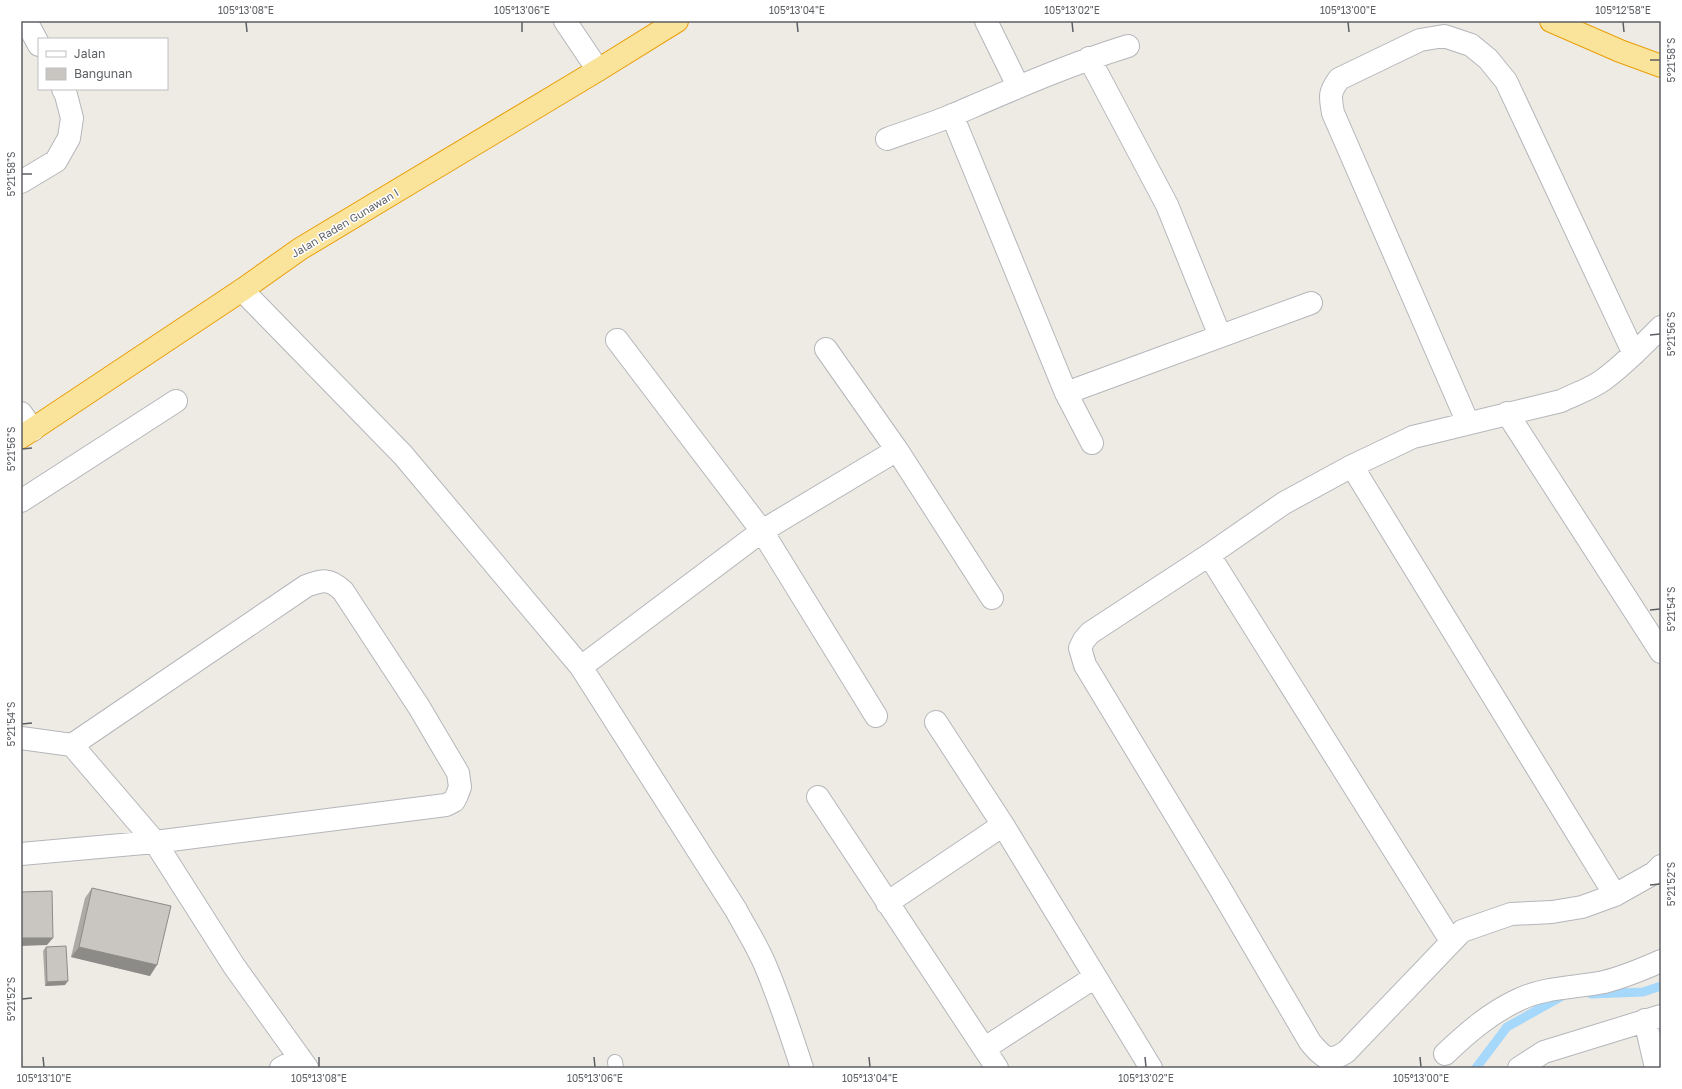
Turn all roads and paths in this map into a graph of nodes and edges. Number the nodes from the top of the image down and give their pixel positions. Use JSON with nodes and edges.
{"nodes":[{"id":1,"x":26,"y":21,"type":"edge"},
{"id":2,"x":565,"y":21,"type":"edge"},
{"id":3,"x":676,"y":21,"type":"edge"},
{"id":4,"x":986,"y":21,"type":"edge"},
{"id":5,"x":1551,"y":21,"type":"edge"},
{"id":6,"x":38,"y":43,"type":"edge"},
{"id":7,"x":1128,"y":46,"type":"dead end"},
{"id":8,"x":1089,"y":58,"type":"junction"},
{"id":9,"x":1661,"y":66,"type":"edge"},
{"id":10,"x":598,"y":70,"type":"junction"},
{"id":11,"x":1018,"y":86,"type":"junction"},
{"id":12,"x":63,"y":90,"type":"edge"},
{"id":13,"x":952,"y":115,"type":"junction"},
{"id":14,"x":888,"y":140,"type":"dead end"},
{"id":15,"x":21,"y":182,"type":"edge"},
{"id":16,"x":242,"y":290,"type":"junction"},
{"id":17,"x":1311,"y":303,"type":"dead end"},
{"id":18,"x":1659,"y":333,"type":"edge"},
{"id":19,"x":1220,"y":336,"type":"junction"},
{"id":20,"x":617,"y":340,"type":"dead end"},
{"id":21,"x":826,"y":348,"type":"dead end"},
{"id":22,"x":1634,"y":354,"type":"junction"},
{"id":23,"x":1066,"y":393,"type":"junction"},
{"id":24,"x":176,"y":401,"type":"dead end"},
{"id":25,"x":1508,"y":413,"type":"junction"},
{"id":26,"x":1468,"y":423,"type":"junction"},
{"id":27,"x":25,"y":427,"type":"edge"},
{"id":28,"x":1092,"y":443,"type":"dead end"},
{"id":29,"x":897,"y":450,"type":"junction"},
{"id":30,"x":1352,"y":466,"type":"junction"},
{"id":31,"x":21,"y":501,"type":"edge"},
{"id":32,"x":762,"y":531,"type":"junction"},
{"id":33,"x":1209,"y":555,"type":"junction"},
{"id":34,"x":992,"y":598,"type":"dead end"},
{"id":35,"x":1661,"y":652,"type":"edge"},
{"id":36,"x":581,"y":667,"type":"junction"},
{"id":37,"x":876,"y":716,"type":"dead end"},
{"id":38,"x":936,"y":722,"type":"dead end"},
{"id":39,"x":21,"y":738,"type":"edge"},
{"id":40,"x":72,"y":744,"type":"junction"},
{"id":41,"x":818,"y":797,"type":"dead end"},
{"id":42,"x":1003,"y":825,"type":"junction"},
{"id":43,"x":155,"y":842,"type":"junction"},
{"id":44,"x":21,"y":854,"type":"edge"},
{"id":45,"x":1661,"y":866,"type":"edge"},
{"id":46,"x":1614,"y":895,"type":"junction"},
{"id":47,"x":887,"y":903,"type":"junction"},
{"id":48,"x":1451,"y":941,"type":"junction"},
{"id":49,"x":1661,"y":961,"type":"edge"},
{"id":50,"x":1095,"y":977,"type":"junction"},
{"id":51,"x":1653,"y":1018,"type":"edge"},
{"id":52,"x":985,"y":1048,"type":"junction"},
{"id":53,"x":1445,"y":1054,"type":"dead end"},
{"id":54,"x":303,"y":1063,"type":"edge"},
{"id":55,"x":1148,"y":1067,"type":"edge"},
{"id":56,"x":281,"y":1068,"type":"edge"},
{"id":57,"x":802,"y":1068,"type":"edge"},
{"id":58,"x":998,"y":1068,"type":"edge"},
{"id":59,"x":1519,"y":1068,"type":"edge"},
{"id":60,"x":1656,"y":1068,"type":"edge"}],
"edges":[{"from":1,"to":6,"type":"street"},
{"from":2,"to":10,"type":"street"},
{"from":3,"to":10,"type":"highway","name":"Jalan Raden Gunawan I"},
{"from":4,"to":11,"type":"street"},
{"from":5,"to":9,"type":"highway"},
{"from":7,"to":8,"type":"street"},
{"from":8,"to":11,"type":"street"},
{"from":8,"to":19,"type":"street"},
{"from":10,"to":16,"type":"highway","name":"Jalan Raden Gunawan I"},
{"from":11,"to":13,"type":"street"},
{"from":12,"to":15,"type":"street"},
{"from":13,"to":14,"type":"street"},
{"from":13,"to":23,"type":"street"},
{"from":16,"to":27,"type":"highway","name":"Jalan Raden Gunawan I"},
{"from":16,"to":36,"type":"street"},
{"from":17,"to":19,"type":"street"},
{"from":18,"to":22,"type":"street"},
{"from":19,"to":23,"type":"street"},
{"from":20,"to":32,"type":"street"},
{"from":21,"to":29,"type":"street"},
{"from":22,"to":25,"type":"street"},
{"from":22,"to":26,"type":"street"},
{"from":23,"to":28,"type":"street"},
{"from":24,"to":31,"type":"street"},
{"from":25,"to":26,"type":"street"},
{"from":25,"to":35,"type":"street"},
{"from":26,"to":30,"type":"street"},
{"from":29,"to":32,"type":"street"},
{"from":29,"to":34,"type":"street"},
{"from":30,"to":33,"type":"street"},
{"from":30,"to":46,"type":"street"},
{"from":32,"to":36,"type":"street"},
{"from":32,"to":37,"type":"street"},
{"from":33,"to":48,"type":"street"},
{"from":33,"to":48,"type":"street"},
{"from":36,"to":57,"type":"street"},
{"from":38,"to":42,"type":"street"},
{"from":39,"to":40,"type":"street"},
{"from":40,"to":43,"type":"street"},
{"from":40,"to":43,"type":"street"},
{"from":41,"to":47,"type":"street"},
{"from":42,"to":47,"type":"street"},
{"from":42,"to":50,"type":"street"},
{"from":43,"to":44,"type":"street"},
{"from":43,"to":54,"type":"street"},
{"from":45,"to":46,"type":"street"},
{"from":46,"to":48,"type":"street"},
{"from":47,"to":52,"type":"street"},
{"from":49,"to":53,"type":"street"},
{"from":50,"to":52,"type":"street"},
{"from":50,"to":55,"type":"street"},
{"from":51,"to":59,"type":"street"},
{"from":51,"to":60,"type":"street"},
{"from":52,"to":58,"type":"street"},
{"from":54,"to":56,"type":"street"}]}
